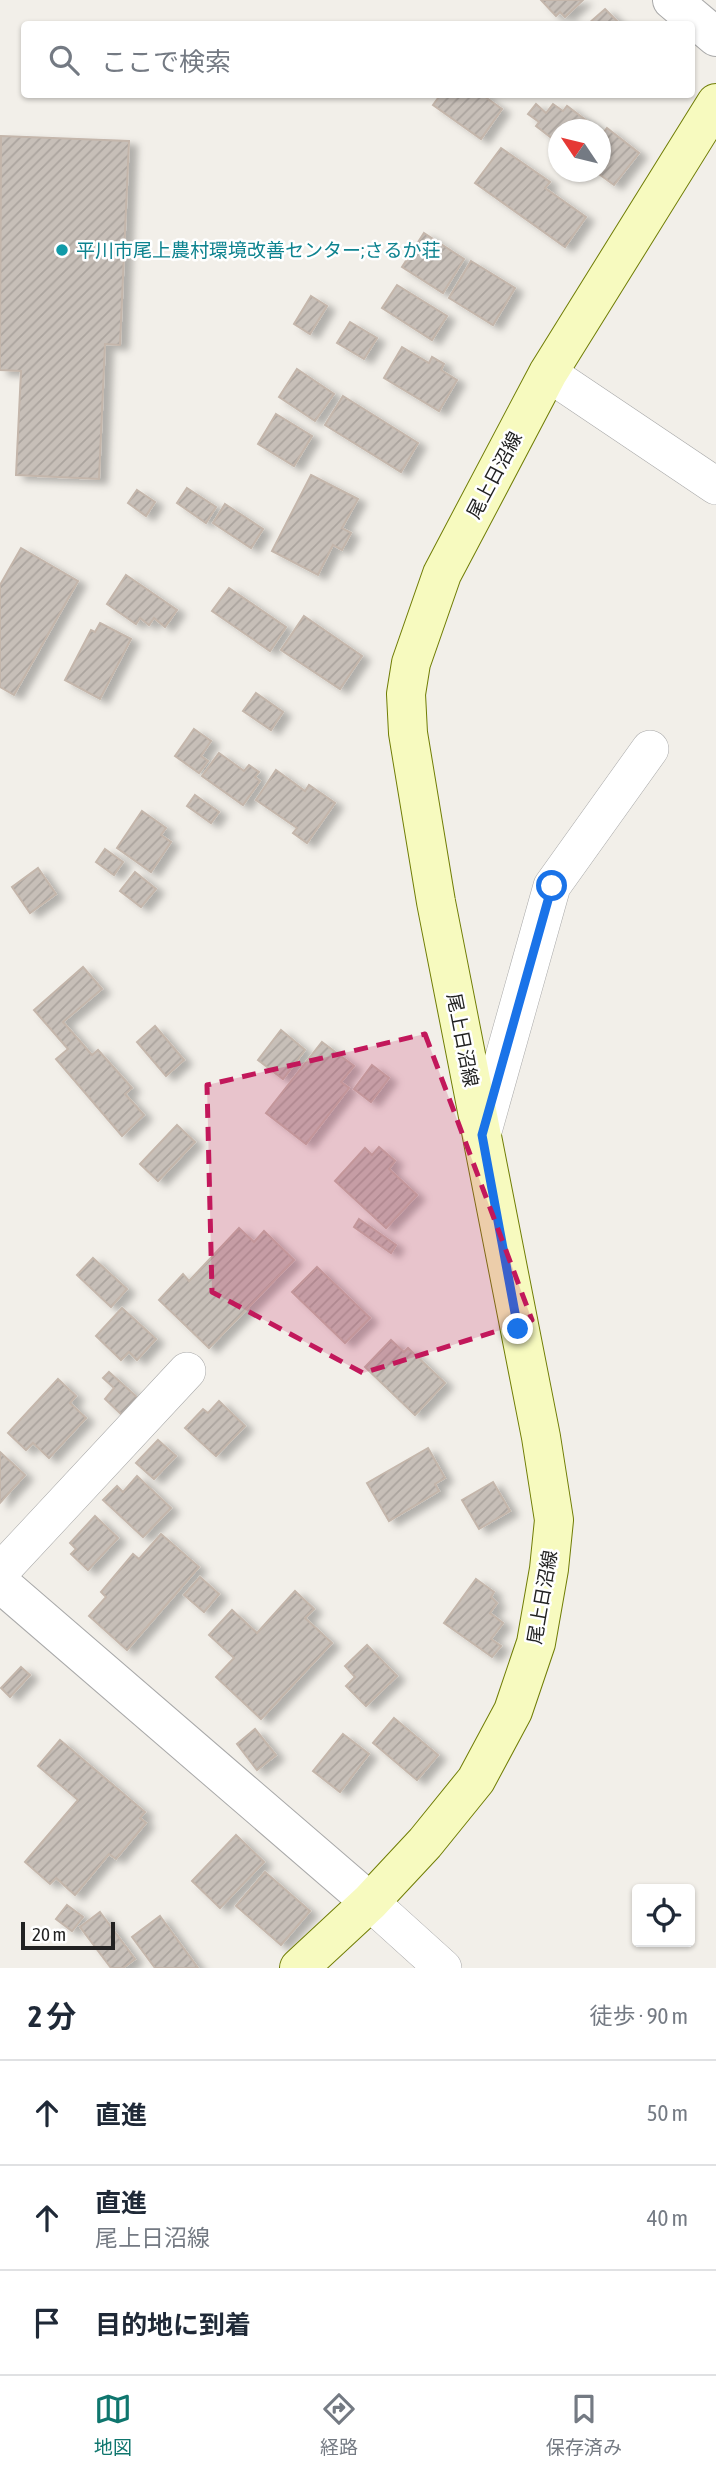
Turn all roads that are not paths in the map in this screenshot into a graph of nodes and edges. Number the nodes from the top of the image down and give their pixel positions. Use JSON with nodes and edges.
{"nodes":[{"id":1,"x":672,"y":0,"type":"edge"},
{"id":2,"x":716,"y":37,"type":"edge"},
{"id":3,"x":716,"y":103,"type":"edge"},
{"id":4,"x":548,"y":373,"type":"junction"},
{"id":5,"x":716,"y":486,"type":"edge"},
{"id":6,"x":650,"y":749,"type":"dead end"},
{"id":7,"x":482,"y":1135,"type":"junction"},
{"id":8,"x":187,"y":1371,"type":"dead end"},
{"id":9,"x":0,"y":1572,"type":"edge"},
{"id":10,"x":0,"y":1583,"type":"edge"},
{"id":11,"x":370,"y":1902,"type":"junction"},
{"id":12,"x":299,"y":1968,"type":"edge"},
{"id":13,"x":443,"y":1968,"type":"edge"}],
"edges":[{"from":1,"to":2,"type":"street"},
{"from":3,"to":4,"type":"main road","name":"尾上日沼線"},
{"from":4,"to":5,"type":"street"},
{"from":4,"to":7,"type":"main road","name":"尾上日沼線"},
{"from":6,"to":7,"type":"street"},
{"from":7,"to":11,"type":"main road","name":"尾上日沼線"},
{"from":8,"to":9,"type":"street"},
{"from":10,"to":11,"type":"street"},
{"from":11,"to":12,"type":"main road","name":"尾上日沼線"},
{"from":11,"to":13,"type":"street"}]}
